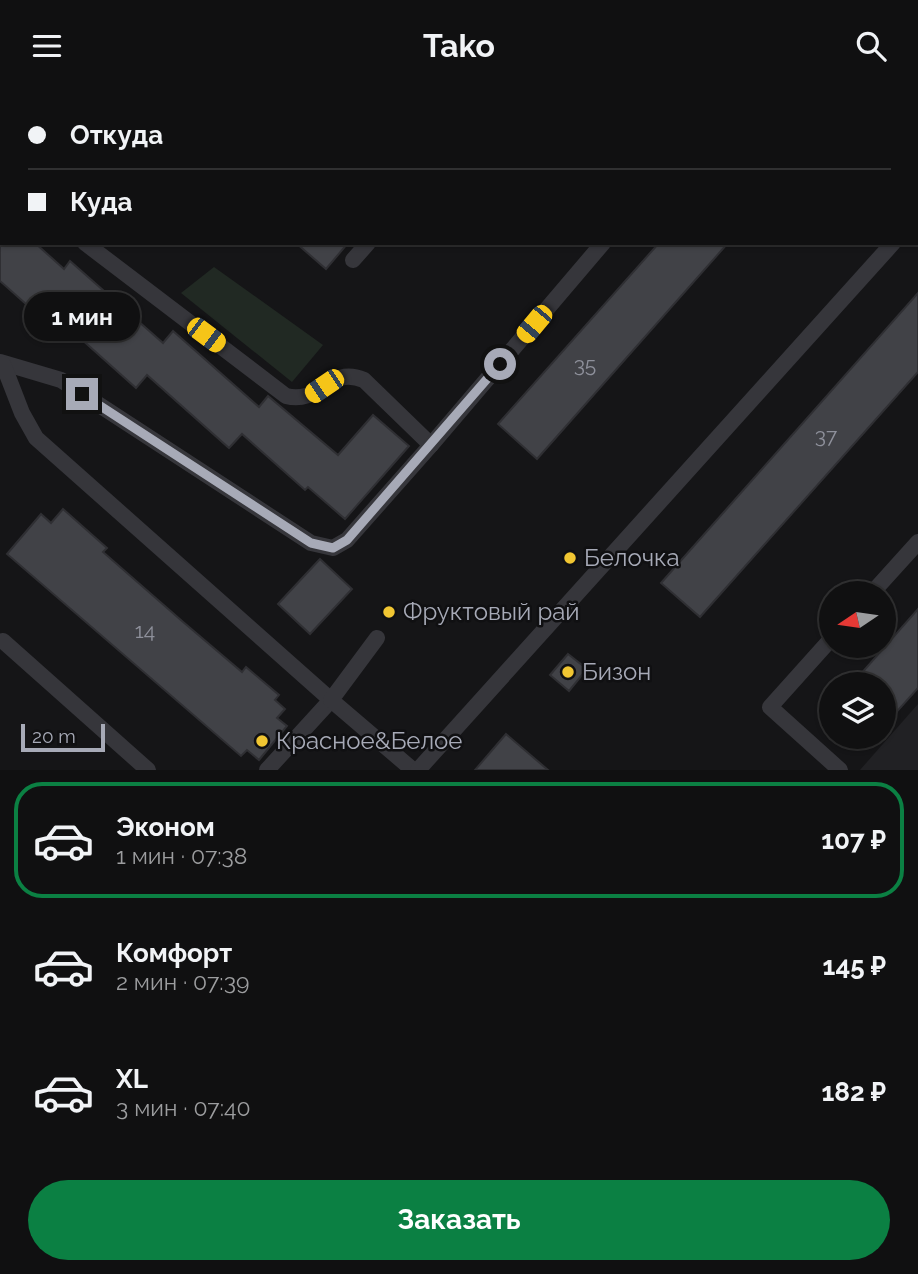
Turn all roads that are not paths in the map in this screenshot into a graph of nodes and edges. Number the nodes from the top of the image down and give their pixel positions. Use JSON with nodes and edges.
{"nodes":[{"id":1,"x":88,"y":245,"type":"edge"},
{"id":2,"x":366,"y":245,"type":"edge"},
{"id":3,"x":601,"y":245,"type":"edge"},
{"id":4,"x":891,"y":245,"type":"edge"},
{"id":5,"x":353,"y":260,"type":"dead end"},
{"id":6,"x":1,"y":363,"type":"edge"},
{"id":7,"x":431,"y":446,"type":"junction"},
{"id":8,"x":918,"y":542,"type":"edge"},
{"id":9,"x":883,"y":581,"type":"edge"},
{"id":10,"x":377,"y":638,"type":"dead end"},
{"id":11,"x":3,"y":641,"type":"dead end"},
{"id":12,"x":819,"y":653,"type":"edge"},
{"id":13,"x":331,"y":700,"type":"junction"},
{"id":14,"x":148,"y":770,"type":"edge"},
{"id":15,"x":267,"y":770,"type":"edge"},
{"id":16,"x":415,"y":770,"type":"edge"},
{"id":17,"x":840,"y":770,"type":"edge"}],
"edges":[{"from":1,"to":7,"type":"lane"},
{"from":2,"to":5,"type":"lane"},
{"from":3,"to":7,"type":"lane"},
{"from":4,"to":16,"type":"lane"},
{"from":6,"to":7,"type":"lane"},
{"from":6,"to":13,"type":"lane"},
{"from":8,"to":9,"type":"lane"},
{"from":10,"to":13,"type":"lane"},
{"from":11,"to":14,"type":"lane"},
{"from":12,"to":17,"type":"lane"},
{"from":13,"to":15,"type":"lane"},
{"from":13,"to":16,"type":"lane"}]}
